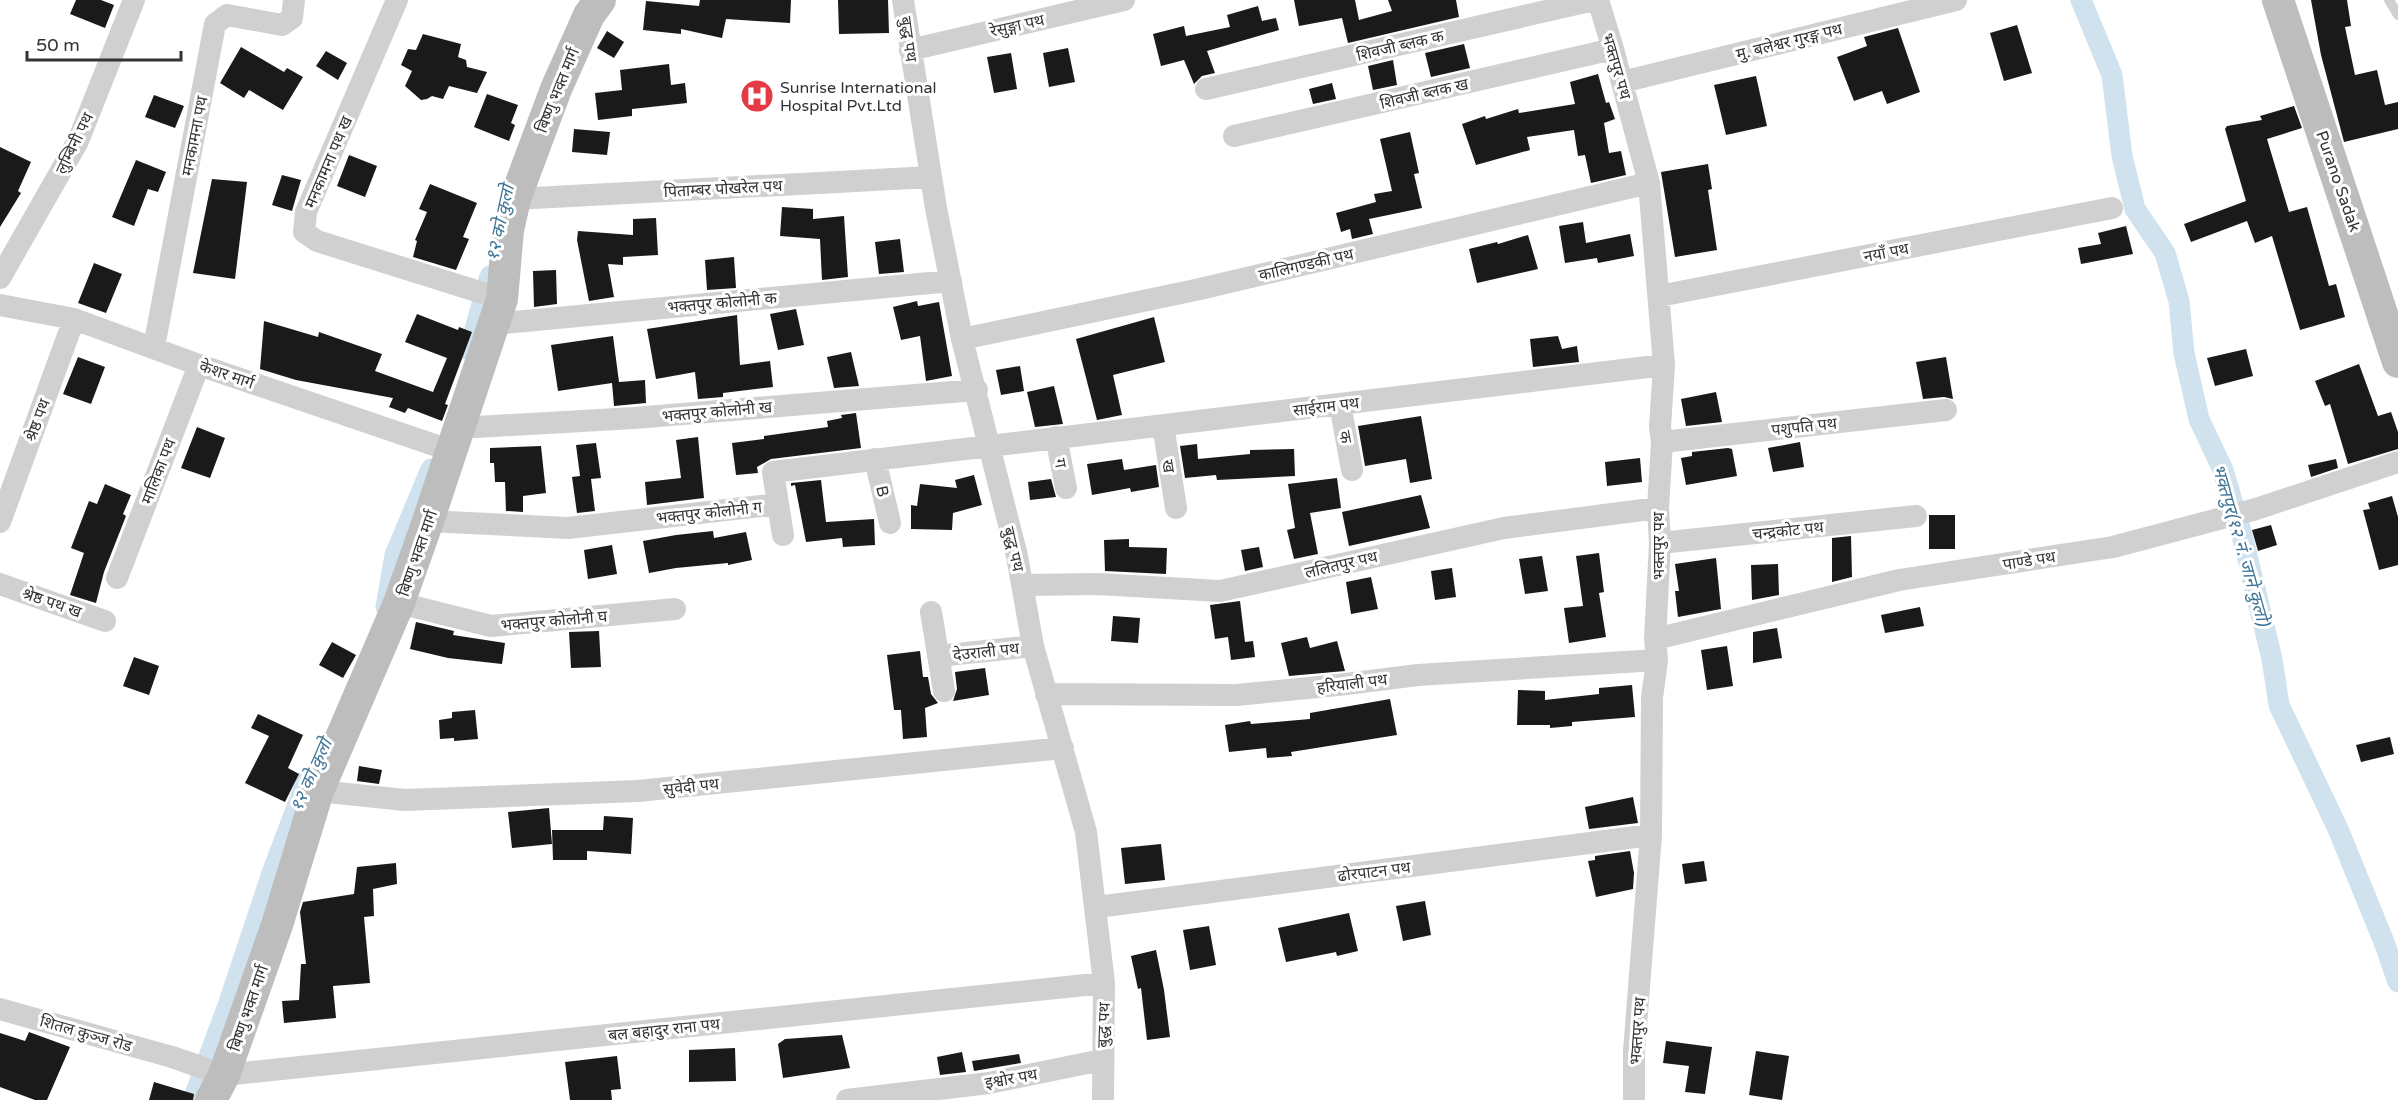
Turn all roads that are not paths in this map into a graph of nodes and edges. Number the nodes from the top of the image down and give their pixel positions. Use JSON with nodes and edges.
{"nodes":[{"id":1,"x":134,"y":0,"type":"edge"},
{"id":2,"x":294,"y":0,"type":"edge"},
{"id":3,"x":397,"y":0,"type":"edge"},
{"id":4,"x":600,"y":0,"type":"edge"},
{"id":5,"x":903,"y":0,"type":"edge"},
{"id":6,"x":1124,"y":0,"type":"edge"},
{"id":7,"x":1596,"y":0,"type":"edge"},
{"id":8,"x":1956,"y":0,"type":"edge"},
{"id":9,"x":2278,"y":0,"type":"edge"},
{"id":10,"x":2389,"y":0,"type":"edge"},
{"id":11,"x":2398,"y":15,"type":"edge"},
{"id":12,"x":1614,"y":49,"type":"junction"},
{"id":13,"x":910,"y":50,"type":"junction"},
{"id":14,"x":1622,"y":82,"type":"junction"},
{"id":15,"x":1206,"y":90,"type":"dead end"},
{"id":16,"x":1234,"y":136,"type":"dead end"},
{"id":17,"x":931,"y":177,"type":"junction"},
{"id":18,"x":1649,"y":183,"type":"junction"},
{"id":19,"x":515,"y":199,"type":"junction"},
{"id":20,"x":2112,"y":208,"type":"dead end"},
{"id":21,"x":0,"y":278,"type":"edge"},
{"id":22,"x":951,"y":281,"type":"junction"},
{"id":23,"x":1659,"y":296,"type":"junction"},
{"id":24,"x":0,"y":305,"type":"edge"},
{"id":25,"x":498,"y":307,"type":"junction"},
{"id":26,"x":74,"y":319,"type":"junction"},
{"id":27,"x":962,"y":339,"type":"junction"},
{"id":28,"x":154,"y":347,"type":"junction"},
{"id":29,"x":2398,"y":362,"type":"edge"},
{"id":30,"x":199,"y":365,"type":"junction"},
{"id":31,"x":1664,"y":365,"type":"junction"},
{"id":32,"x":977,"y":390,"type":"junction"},
{"id":33,"x":1340,"y":404,"type":"junction"},
{"id":34,"x":1946,"y":410,"type":"dead end"},
{"id":35,"x":1163,"y":425,"type":"junction"},
{"id":36,"x":1056,"y":437,"type":"junction"},
{"id":37,"x":1662,"y":442,"type":"junction"},
{"id":38,"x":446,"y":443,"type":"junction"},
{"id":39,"x":988,"y":446,"type":"junction"},
{"id":40,"x":875,"y":459,"type":"junction"},
{"id":41,"x":2398,"y":462,"type":"edge"},
{"id":42,"x":1352,"y":470,"type":"dead end"},
{"id":43,"x":1066,"y":488,"type":"dead end"},
{"id":44,"x":778,"y":504,"type":"junction"},
{"id":45,"x":1176,"y":508,"type":"dead end"},
{"id":46,"x":1658,"y":508,"type":"junction"},
{"id":47,"x":1917,"y":516,"type":"dead end"},
{"id":48,"x":428,"y":520,"type":"junction"},
{"id":49,"x":0,"y":522,"type":"edge"},
{"id":50,"x":890,"y":522,"type":"dead end"},
{"id":51,"x":783,"y":535,"type":"dead end"},
{"id":52,"x":1660,"y":543,"type":"junction"},
{"id":53,"x":117,"y":578,"type":"dead end"},
{"id":54,"x":0,"y":584,"type":"edge"},
{"id":55,"x":1022,"y":585,"type":"junction"},
{"id":56,"x":399,"y":603,"type":"junction"},
{"id":57,"x":675,"y":609,"type":"dead end"},
{"id":58,"x":932,"y":612,"type":"dead end"},
{"id":59,"x":105,"y":621,"type":"dead end"},
{"id":60,"x":1033,"y":646,"type":"junction"},
{"id":61,"x":1656,"y":649,"type":"junction"},
{"id":62,"x":938,"y":656,"type":"junction"},
{"id":63,"x":944,"y":691,"type":"dead end"},
{"id":64,"x":1046,"y":694,"type":"junction"},
{"id":65,"x":1063,"y":748,"type":"junction"},
{"id":66,"x":318,"y":791,"type":"junction"},
{"id":67,"x":1651,"y":836,"type":"junction"},
{"id":68,"x":1097,"y":907,"type":"junction"},
{"id":69,"x":1104,"y":983,"type":"junction"},
{"id":70,"x":0,"y":1010,"type":"edge"},
{"id":71,"x":1102,"y":1060,"type":"junction"},
{"id":72,"x":217,"y":1087,"type":"edge"},
{"id":73,"x":1639,"y":1099,"type":"edge"},
{"id":74,"x":847,"y":1100,"type":"edge"},
{"id":75,"x":1103,"y":1100,"type":"edge"}],
"edges":[{"from":1,"to":21,"type":"street","name":"लुम्बिनी पथ"},
{"from":2,"to":28,"type":"street","name":"मनकामना पथ"},
{"from":3,"to":25,"type":"street","name":"मनकामना पथ ख"},
{"from":4,"to":19,"type":"street","name":"बिष्णु भक्त मार्ग"},
{"from":5,"to":13,"type":"street","name":"बुद्ध पथ"},
{"from":6,"to":13,"type":"street","name":"रेसुङ्गा पथ"},
{"from":7,"to":12,"type":"street","name":"भक्तपुर पथ"},
{"from":7,"to":15,"type":"street","name":"शिवजी ब्लक क"},
{"from":8,"to":14,"type":"street","name":"मु. बलेश्वर गुरङ्ग पथ"},
{"from":9,"to":29,"type":"street","name":"Purano Sadak"},
{"from":10,"to":11,"type":"lane"},
{"from":12,"to":14,"type":"street","name":"भक्तपुर पथ"},
{"from":12,"to":16,"type":"street","name":"शिवजी ब्लक ख"},
{"from":13,"to":17,"type":"street","name":"बुद्ध पथ"},
{"from":14,"to":18,"type":"street","name":"भक्तपुर पथ"},
{"from":17,"to":19,"type":"street","name":"पिताम्बर पोखरेल पथ"},
{"from":17,"to":22,"type":"street","name":"बुद्ध पथ"},
{"from":18,"to":23,"type":"street","name":"भक्तपुर पथ"},
{"from":18,"to":27,"type":"street","name":"कालिगण्डकी पथ"},
{"from":19,"to":25,"type":"street","name":"बिष्णु भक्त मार्ग"},
{"from":20,"to":23,"type":"street","name":"नयाँ पथ"},
{"from":22,"to":25,"type":"street","name":"भक्तपुर कोलोनी क"},
{"from":22,"to":27,"type":"street","name":"बुद्ध पथ"},
{"from":23,"to":31,"type":"street","name":"भक्तपुर पथ"},
{"from":24,"to":26,"type":"street","name":"केशर मार्ग"},
{"from":25,"to":38,"type":"street","name":"बिष्णु भक्त मार्ग"},
{"from":26,"to":28,"type":"street","name":"केशर मार्ग"},
{"from":26,"to":49,"type":"street","name":"श्रेष्ठ पथ"},
{"from":27,"to":32,"type":"street","name":"बुद्ध पथ"},
{"from":28,"to":30,"type":"street","name":"केशर मार्ग"},
{"from":30,"to":38,"type":"street","name":"केशर मार्ग"},
{"from":30,"to":53,"type":"street","name":"मालिका पथ"},
{"from":31,"to":33,"type":"street","name":"साईराम पथ"},
{"from":31,"to":37,"type":"street","name":"भक्तपुर पथ"},
{"from":32,"to":38,"type":"street","name":"भक्तपुर कोलोनी ख"},
{"from":32,"to":39,"type":"street","name":"बुद्ध पथ"},
{"from":33,"to":35,"type":"street","name":"साईराम पथ"},
{"from":33,"to":42,"type":"street","name":"क"},
{"from":34,"to":37,"type":"street","name":"पशुपति पथ"},
{"from":35,"to":36,"type":"street","name":"साईराम पथ"},
{"from":35,"to":45,"type":"street","name":"ख"},
{"from":36,"to":39,"type":"street","name":"साईराम पथ"},
{"from":36,"to":43,"type":"street","name":"ग"},
{"from":37,"to":46,"type":"street","name":"भक्तपुर पथ"},
{"from":38,"to":48,"type":"street","name":"बिष्णु भक्त मार्ग"},
{"from":39,"to":40,"type":"street","name":"भक्तपुर कोलोनी ग"},
{"from":39,"to":55,"type":"street","name":"बुद्ध पथ"},
{"from":40,"to":44,"type":"street","name":"भक्तपुर कोलोनी ग"},
{"from":40,"to":50,"type":"street","name":"B"},
{"from":41,"to":61,"type":"street","name":"पाण्डे पथ"},
{"from":44,"to":48,"type":"street","name":"भक्तपुर कोलोनी ग"},
{"from":44,"to":51,"type":"street"},
{"from":46,"to":52,"type":"street","name":"भक्तपुर पथ"},
{"from":46,"to":55,"type":"street","name":"ललितपुर पथ"},
{"from":47,"to":52,"type":"street","name":"चन्द्रकोट पथ"},
{"from":48,"to":56,"type":"street","name":"बिष्णु भक्त मार्ग"},
{"from":52,"to":61,"type":"street","name":"भक्तपुर पथ"},
{"from":54,"to":59,"type":"street","name":"श्रेष्ठ पथ ख"},
{"from":55,"to":60,"type":"street","name":"बुद्ध पथ"},
{"from":56,"to":57,"type":"street","name":"भक्तपुर कोलोनी घ"},
{"from":56,"to":66,"type":"street","name":"बिष्णु भक्त मार्ग"},
{"from":58,"to":62,"type":"street","name":"देउराली पथ"},
{"from":60,"to":62,"type":"street","name":"देउराली पथ"},
{"from":60,"to":64,"type":"street","name":"बुद्ध पथ"},
{"from":61,"to":64,"type":"street","name":"हरियाली पथ"},
{"from":61,"to":67,"type":"street","name":"भक्तपुर पथ"},
{"from":62,"to":63,"type":"street","name":"देउराली पथ"},
{"from":64,"to":65,"type":"street","name":"बुद्ध पथ"},
{"from":65,"to":66,"type":"street","name":"सुवेदी पथ"},
{"from":65,"to":68,"type":"street","name":"बुद्ध पथ"},
{"from":66,"to":72,"type":"street","name":"बिष्णु भक्त मार्ग"},
{"from":67,"to":68,"type":"street","name":"ढोरपाटन पथ"},
{"from":67,"to":73,"type":"street","name":"भक्तपुर पथ"},
{"from":68,"to":69,"type":"street","name":"बुद्ध पथ"},
{"from":69,"to":71,"type":"street","name":"बुद्ध पथ"},
{"from":69,"to":72,"type":"street","name":"बल बहादुर राना पथ"},
{"from":70,"to":72,"type":"street","name":"शितल कुञ्ज रोड"},
{"from":71,"to":74,"type":"street","name":"इश्वोर पथ"},
{"from":71,"to":75,"type":"street","name":"बुद्ध पथ"}]}
